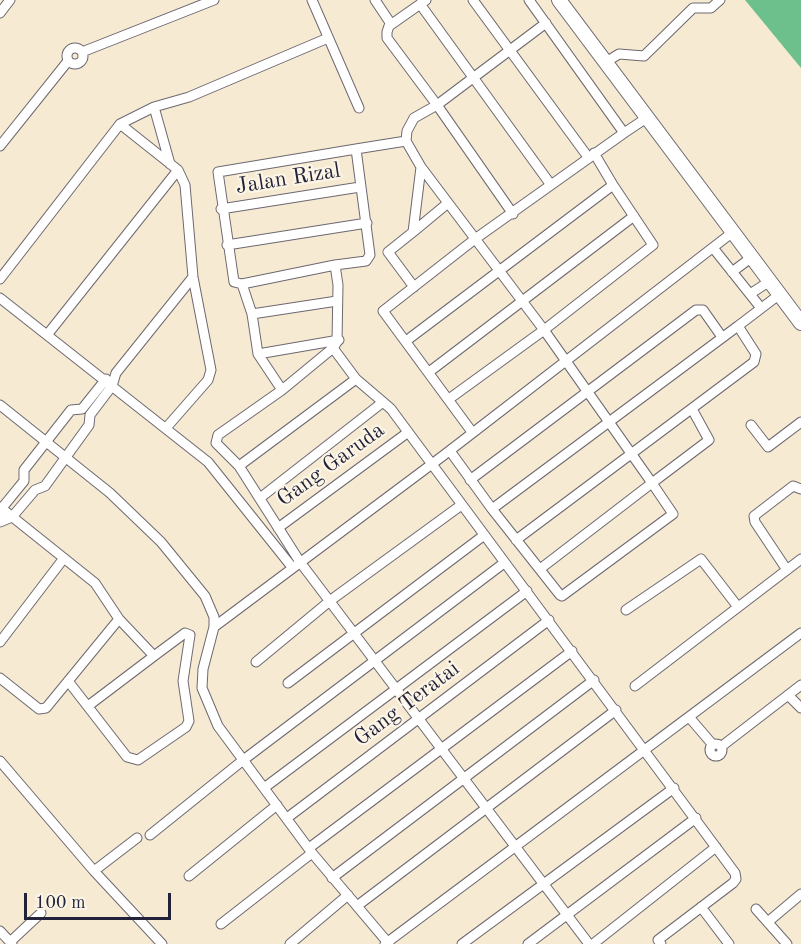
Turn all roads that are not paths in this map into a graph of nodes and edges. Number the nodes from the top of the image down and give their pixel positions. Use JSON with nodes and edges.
{"nodes":[{"id":1,"x":10,"y":0,"type":"edge"},
{"id":2,"x":214,"y":0,"type":"edge"},
{"id":3,"x":312,"y":0,"type":"edge"},
{"id":4,"x":375,"y":0,"type":"edge"},
{"id":5,"x":473,"y":0,"type":"edge"},
{"id":6,"x":529,"y":0,"type":"edge"},
{"id":7,"x":559,"y":0,"type":"edge"},
{"id":8,"x":720,"y":0,"type":"edge"},
{"id":9,"x":423,"y":2,"type":"edge"},
{"id":10,"x":0,"y":13,"type":"edge"},
{"id":11,"x":546,"y":23,"type":"junction"},
{"id":12,"x":391,"y":24,"type":"junction"},
{"id":13,"x":328,"y":38,"type":"junction"},
{"id":14,"x":509,"y":49,"type":"junction"},
{"id":15,"x":606,"y":62,"type":"junction"},
{"id":16,"x":472,"y":77,"type":"junction"},
{"id":17,"x":437,"y":105,"type":"junction"},
{"id":18,"x":154,"y":107,"type":"junction"},
{"id":19,"x":359,"y":108,"type":"dead end"},
{"id":20,"x":648,"y":117,"type":"junction"},
{"id":21,"x":120,"y":124,"type":"junction"},
{"id":22,"x":624,"y":133,"type":"junction"},
{"id":23,"x":404,"y":141,"type":"junction"},
{"id":24,"x":0,"y":146,"type":"edge"},
{"id":25,"x":356,"y":149,"type":"junction"},
{"id":26,"x":591,"y":155,"type":"junction"},
{"id":27,"x":174,"y":167,"type":"junction"},
{"id":28,"x":421,"y":167,"type":"junction"},
{"id":29,"x":550,"y":185,"type":"junction"},
{"id":30,"x":613,"y":185,"type":"junction"},
{"id":31,"x":360,"y":187,"type":"junction"},
{"id":32,"x":448,"y":203,"type":"junction"},
{"id":33,"x":221,"y":209,"type":"junction"},
{"id":34,"x":513,"y":214,"type":"junction"},
{"id":35,"x":634,"y":216,"type":"junction"},
{"id":36,"x":367,"y":223,"type":"junction"},
{"id":37,"x":413,"y":232,"type":"junction"},
{"id":38,"x":733,"y":232,"type":"junction"},
{"id":39,"x":475,"y":239,"type":"junction"},
{"id":40,"x":227,"y":245,"type":"junction"},
{"id":41,"x":714,"y":249,"type":"junction"},
{"id":42,"x":752,"y":257,"type":"junction"},
{"id":43,"x":335,"y":265,"type":"junction"},
{"id":44,"x":499,"y":272,"type":"junction"},
{"id":45,"x":732,"y":272,"type":"junction"},
{"id":46,"x":193,"y":277,"type":"junction"},
{"id":47,"x":0,"y":279,"type":"edge"},
{"id":48,"x":770,"y":281,"type":"junction"},
{"id":49,"x":242,"y":284,"type":"junction"},
{"id":50,"x":414,"y":287,"type":"junction"},
{"id":51,"x":750,"y":294,"type":"junction"},
{"id":52,"x":780,"y":294,"type":"junction"},
{"id":53,"x":0,"y":298,"type":"edge"},
{"id":54,"x":337,"y":301,"type":"junction"},
{"id":55,"x":522,"y":301,"type":"junction"},
{"id":56,"x":762,"y":308,"type":"junction"},
{"id":57,"x":252,"y":314,"type":"junction"},
{"id":58,"x":801,"y":323,"type":"edge"},
{"id":59,"x":738,"y":326,"type":"junction"},
{"id":60,"x":544,"y":330,"type":"junction"},
{"id":61,"x":48,"y":335,"type":"junction"},
{"id":62,"x":722,"y":337,"type":"junction"},
{"id":63,"x":406,"y":340,"type":"junction"},
{"id":64,"x":336,"y":343,"type":"junction"},
{"id":65,"x":258,"y":354,"type":"junction"},
{"id":66,"x":566,"y":360,"type":"junction"},
{"id":67,"x":429,"y":372,"type":"junction"},
{"id":68,"x":116,"y":373,"type":"junction"},
{"id":69,"x":356,"y":379,"type":"junction"},
{"id":70,"x":103,"y":380,"type":"junction"},
{"id":71,"x":112,"y":386,"type":"junction"},
{"id":72,"x":282,"y":390,"type":"junction"},
{"id":73,"x":588,"y":391,"type":"junction"},
{"id":74,"x":449,"y":399,"type":"junction"},
{"id":75,"x":383,"y":402,"type":"junction"},
{"id":76,"x":0,"y":405,"type":"edge"},
{"id":77,"x":692,"y":409,"type":"junction"},
{"id":78,"x":86,"y":412,"type":"junction"},
{"id":79,"x":609,"y":421,"type":"junction"},
{"id":80,"x":801,"y":422,"type":"edge"},
{"id":81,"x":751,"y":424,"type":"dead end"},
{"id":82,"x":166,"y":428,"type":"junction"},
{"id":83,"x":472,"y":432,"type":"junction"},
{"id":84,"x":407,"y":433,"type":"junction"},
{"id":85,"x":47,"y":442,"type":"junction"},
{"id":86,"x":447,"y":453,"type":"junction"},
{"id":87,"x":630,"y":453,"type":"junction"},
{"id":88,"x":66,"y":457,"type":"junction"},
{"id":89,"x":432,"y":464,"type":"junction"},
{"id":90,"x":239,"y":466,"type":"junction"},
{"id":91,"x":470,"y":480,"type":"junction"},
{"id":92,"x":24,"y":481,"type":"junction"},
{"id":93,"x":652,"y":483,"type":"junction"},
{"id":94,"x":801,"y":489,"type":"edge"},
{"id":95,"x":35,"y":490,"type":"junction"},
{"id":96,"x":260,"y":498,"type":"junction"},
{"id":97,"x":460,"y":506,"type":"junction"},
{"id":98,"x":1,"y":507,"type":"edge"},
{"id":99,"x":492,"y":509,"type":"junction"},
{"id":100,"x":12,"y":516,"type":"junction"},
{"id":101,"x":0,"y":522,"type":"edge"},
{"id":102,"x":278,"y":528,"type":"junction"},
{"id":103,"x":483,"y":536,"type":"junction"},
{"id":104,"x":516,"y":540,"type":"junction"},
{"id":105,"x":64,"y":558,"type":"junction"},
{"id":106,"x":801,"y":559,"type":"edge"},
{"id":107,"x":504,"y":563,"type":"junction"},
{"id":108,"x":296,"y":564,"type":"junction"},
{"id":109,"x":540,"y":569,"type":"junction"},
{"id":110,"x":787,"y":570,"type":"junction"},
{"id":111,"x":527,"y":591,"type":"junction"},
{"id":112,"x":332,"y":600,"type":"junction"},
{"id":113,"x":738,"y":607,"type":"junction"},
{"id":114,"x":626,"y":609,"type":"dead end"},
{"id":115,"x":119,"y":619,"type":"junction"},
{"id":116,"x":549,"y":620,"type":"junction"},
{"id":117,"x":214,"y":627,"type":"junction"},
{"id":118,"x":355,"y":632,"type":"junction"},
{"id":119,"x":801,"y":633,"type":"edge"},
{"id":120,"x":0,"y":642,"type":"edge"},
{"id":121,"x":572,"y":651,"type":"junction"},
{"id":122,"x":153,"y":656,"type":"junction"},
{"id":123,"x":376,"y":660,"type":"junction"},
{"id":124,"x":256,"y":662,"type":"dead end"},
{"id":125,"x":0,"y":678,"type":"edge"},
{"id":126,"x":594,"y":680,"type":"junction"},
{"id":127,"x":68,"y":681,"type":"junction"},
{"id":128,"x":288,"y":683,"type":"dead end"},
{"id":129,"x":801,"y":685,"type":"edge"},
{"id":130,"x":635,"y":686,"type":"dead end"},
{"id":131,"x":398,"y":688,"type":"junction"},
{"id":132,"x":788,"y":695,"type":"junction"},
{"id":133,"x":88,"y":706,"type":"junction"},
{"id":134,"x":801,"y":708,"type":"edge"},
{"id":135,"x":616,"y":710,"type":"junction"},
{"id":136,"x":689,"y":717,"type":"junction"},
{"id":137,"x":421,"y":719,"type":"junction"},
{"id":138,"x":649,"y":746,"type":"junction"},
{"id":139,"x":444,"y":750,"type":"junction"},
{"id":140,"x":0,"y":761,"type":"edge"},
{"id":141,"x":242,"y":761,"type":"junction"},
{"id":142,"x":465,"y":778,"type":"junction"},
{"id":143,"x":264,"y":788,"type":"junction"},
{"id":144,"x":674,"y":788,"type":"junction"},
{"id":145,"x":277,"y":806,"type":"junction"},
{"id":146,"x":487,"y":807,"type":"junction"},
{"id":147,"x":287,"y":818,"type":"junction"},
{"id":148,"x":696,"y":818,"type":"junction"},
{"id":149,"x":150,"y":835,"type":"dead end"},
{"id":150,"x":137,"y":838,"type":"dead end"},
{"id":151,"x":516,"y":846,"type":"junction"},
{"id":152,"x":716,"y":847,"type":"junction"},
{"id":153,"x":311,"y":851,"type":"junction"},
{"id":154,"x":94,"y":871,"type":"junction"},
{"id":155,"x":189,"y":876,"type":"dead end"},
{"id":156,"x":332,"y":878,"type":"junction"},
{"id":157,"x":544,"y":885,"type":"junction"},
{"id":158,"x":801,"y":894,"type":"edge"},
{"id":159,"x":348,"y":895,"type":"junction"},
{"id":160,"x":357,"y":906,"type":"junction"},
{"id":161,"x":701,"y":907,"type":"junction"},
{"id":162,"x":756,"y":909,"type":"dead end"},
{"id":163,"x":41,"y":914,"type":"dead end"},
{"id":164,"x":567,"y":915,"type":"junction"},
{"id":165,"x":769,"y":921,"type":"junction"},
{"id":166,"x":221,"y":924,"type":"dead end"},
{"id":167,"x":0,"y":931,"type":"edge"},
{"id":168,"x":11,"y":943,"type":"edge"},
{"id":169,"x":387,"y":943,"type":"edge"},
{"id":170,"x":657,"y":943,"type":"edge"},
{"id":171,"x":162,"y":944,"type":"edge"},
{"id":172,"x":290,"y":944,"type":"edge"},
{"id":173,"x":462,"y":944,"type":"edge"},
{"id":174,"x":528,"y":944,"type":"edge"},
{"id":175,"x":591,"y":944,"type":"edge"},
{"id":176,"x":729,"y":944,"type":"edge"},
{"id":177,"x":787,"y":944,"type":"edge"}],
"edges":[{"from":1,"to":10,"type":"street"},
{"from":2,"to":24,"type":"street"},
{"from":3,"to":13,"type":"street"},
{"from":4,"to":12,"type":"street"},
{"from":5,"to":14,"type":"street"},
{"from":6,"to":11,"type":"street"},
{"from":7,"to":15,"type":"main road"},
{"from":8,"to":15,"type":"street"},
{"from":9,"to":12,"type":"street"},
{"from":9,"to":16,"type":"street"},
{"from":11,"to":14,"type":"street"},
{"from":11,"to":22,"type":"street"},
{"from":12,"to":17,"type":"street"},
{"from":13,"to":18,"type":"street"},
{"from":13,"to":19,"type":"street"},
{"from":14,"to":16,"type":"street"},
{"from":14,"to":26,"type":"street"},
{"from":15,"to":20,"type":"main road"},
{"from":16,"to":17,"type":"street"},
{"from":16,"to":29,"type":"street"},
{"from":17,"to":23,"type":"street"},
{"from":17,"to":34,"type":"street"},
{"from":18,"to":21,"type":"street"},
{"from":18,"to":27,"type":"street"},
{"from":20,"to":22,"type":"street"},
{"from":20,"to":38,"type":"main road"},
{"from":21,"to":27,"type":"street"},
{"from":21,"to":47,"type":"street"},
{"from":22,"to":26,"type":"street"},
{"from":23,"to":25,"type":"street"},
{"from":23,"to":28,"type":"street"},
{"from":25,"to":31,"type":"street"},
{"from":25,"to":33,"type":"street"},
{"from":26,"to":29,"type":"street"},
{"from":26,"to":30,"type":"street"},
{"from":27,"to":46,"type":"street"},
{"from":27,"to":61,"type":"street"},
{"from":28,"to":32,"type":"street"},
{"from":28,"to":37,"type":"street"},
{"from":29,"to":34,"type":"street"},
{"from":30,"to":35,"type":"street"},
{"from":30,"to":44,"type":"street"},
{"from":31,"to":33,"type":"street","name":"Jalan Rizal"},
{"from":31,"to":36,"type":"street"},
{"from":32,"to":37,"type":"street"},
{"from":32,"to":39,"type":"street"},
{"from":33,"to":40,"type":"street"},
{"from":34,"to":39,"type":"street"},
{"from":35,"to":55,"type":"street"},
{"from":35,"to":60,"type":"street"},
{"from":36,"to":40,"type":"street"},
{"from":36,"to":43,"type":"street"},
{"from":37,"to":50,"type":"street"},
{"from":38,"to":41,"type":"street"},
{"from":38,"to":42,"type":"main road"},
{"from":39,"to":44,"type":"street"},
{"from":39,"to":50,"type":"street"},
{"from":40,"to":49,"type":"street"},
{"from":41,"to":45,"type":"street"},
{"from":41,"to":66,"type":"street"},
{"from":42,"to":45,"type":"street"},
{"from":42,"to":48,"type":"main road"},
{"from":43,"to":49,"type":"street"},
{"from":43,"to":54,"type":"street"},
{"from":44,"to":55,"type":"street"},
{"from":44,"to":63,"type":"street"},
{"from":45,"to":51,"type":"street"},
{"from":46,"to":68,"type":"street"},
{"from":46,"to":82,"type":"street"},
{"from":48,"to":51,"type":"street"},
{"from":48,"to":52,"type":"main road"},
{"from":49,"to":57,"type":"street"},
{"from":50,"to":63,"type":"street"},
{"from":51,"to":56,"type":"street"},
{"from":52,"to":56,"type":"street"},
{"from":52,"to":58,"type":"main road"},
{"from":53,"to":61,"type":"street"},
{"from":54,"to":57,"type":"street"},
{"from":54,"to":64,"type":"street"},
{"from":55,"to":60,"type":"street"},
{"from":55,"to":67,"type":"street"},
{"from":56,"to":59,"type":"street"},
{"from":57,"to":65,"type":"street"},
{"from":59,"to":62,"type":"street"},
{"from":59,"to":77,"type":"street"},
{"from":60,"to":66,"type":"street"},
{"from":60,"to":74,"type":"street"},
{"from":61,"to":70,"type":"street"},
{"from":62,"to":73,"type":"street"},
{"from":62,"to":79,"type":"street"},
{"from":63,"to":67,"type":"street"},
{"from":64,"to":65,"type":"street"},
{"from":64,"to":69,"type":"street"},
{"from":64,"to":72,"type":"street"},
{"from":65,"to":72,"type":"street"},
{"from":66,"to":73,"type":"street"},
{"from":66,"to":83,"type":"street"},
{"from":67,"to":74,"type":"street"},
{"from":68,"to":70,"type":"street"},
{"from":68,"to":71,"type":"street"},
{"from":69,"to":75,"type":"street"},
{"from":69,"to":90,"type":"street"},
{"from":70,"to":71,"type":"street"},
{"from":70,"to":78,"type":"street"},
{"from":71,"to":78,"type":"street"},
{"from":71,"to":82,"type":"street"},
{"from":72,"to":90,"type":"street"},
{"from":73,"to":79,"type":"street"},
{"from":73,"to":91,"type":"street"},
{"from":74,"to":83,"type":"street"},
{"from":75,"to":84,"type":"street"},
{"from":75,"to":96,"type":"street"},
{"from":76,"to":85,"type":"street"},
{"from":77,"to":87,"type":"street"},
{"from":77,"to":93,"type":"street"},
{"from":78,"to":85,"type":"street"},
{"from":78,"to":88,"type":"street"},
{"from":79,"to":87,"type":"street"},
{"from":79,"to":99,"type":"street"},
{"from":80,"to":81,"type":"street"},
{"from":82,"to":108,"type":"street"},
{"from":83,"to":86,"type":"street"},
{"from":84,"to":89,"type":"street"},
{"from":84,"to":102,"type":"street","name":"Gang Garuda"},
{"from":85,"to":88,"type":"street"},
{"from":85,"to":92,"type":"street"},
{"from":86,"to":89,"type":"street"},
{"from":86,"to":91,"type":"street"},
{"from":87,"to":93,"type":"street"},
{"from":87,"to":104,"type":"street"},
{"from":88,"to":95,"type":"street"},
{"from":88,"to":117,"type":"street"},
{"from":89,"to":97,"type":"street"},
{"from":89,"to":108,"type":"street"},
{"from":90,"to":96,"type":"street"},
{"from":91,"to":99,"type":"street"},
{"from":92,"to":95,"type":"street"},
{"from":92,"to":98,"type":"street"},
{"from":93,"to":109,"type":"street"},
{"from":93,"to":109,"type":"street"},
{"from":94,"to":110,"type":"street"},
{"from":95,"to":100,"type":"street"},
{"from":96,"to":102,"type":"street"},
{"from":97,"to":103,"type":"street"},
{"from":97,"to":112,"type":"street"},
{"from":98,"to":100,"type":"street"},
{"from":98,"to":101,"type":"street"},
{"from":99,"to":104,"type":"street"},
{"from":100,"to":101,"type":"street"},
{"from":100,"to":105,"type":"street"},
{"from":102,"to":108,"type":"street"},
{"from":103,"to":107,"type":"street"},
{"from":103,"to":118,"type":"street"},
{"from":104,"to":109,"type":"street"},
{"from":105,"to":115,"type":"street"},
{"from":105,"to":120,"type":"street"},
{"from":106,"to":110,"type":"street"},
{"from":107,"to":111,"type":"street"},
{"from":107,"to":123,"type":"street"},
{"from":108,"to":112,"type":"street"},
{"from":108,"to":117,"type":"street"},
{"from":110,"to":113,"type":"street"},
{"from":111,"to":116,"type":"street"},
{"from":111,"to":131,"type":"street"},
{"from":112,"to":118,"type":"street"},
{"from":112,"to":124,"type":"street"},
{"from":113,"to":114,"type":"street"},
{"from":113,"to":130,"type":"street"},
{"from":115,"to":122,"type":"street"},
{"from":115,"to":127,"type":"street"},
{"from":116,"to":121,"type":"street"},
{"from":116,"to":137,"type":"street","name":"Gang Teratai"},
{"from":117,"to":141,"type":"street"},
{"from":118,"to":123,"type":"street"},
{"from":118,"to":128,"type":"street"},
{"from":119,"to":136,"type":"street"},
{"from":121,"to":126,"type":"street"},
{"from":121,"to":139,"type":"street"},
{"from":122,"to":133,"type":"street"},
{"from":122,"to":133,"type":"street"},
{"from":123,"to":131,"type":"street"},
{"from":123,"to":141,"type":"street"},
{"from":125,"to":127,"type":"street"},
{"from":126,"to":135,"type":"street"},
{"from":126,"to":142,"type":"street"},
{"from":127,"to":133,"type":"street"},
{"from":129,"to":132,"type":"street"},
{"from":131,"to":137,"type":"street"},
{"from":131,"to":143,"type":"street"},
{"from":132,"to":134,"type":"street"},
{"from":132,"to":136,"type":"street"},
{"from":135,"to":138,"type":"street"},
{"from":135,"to":146,"type":"street"},
{"from":136,"to":138,"type":"street"},
{"from":137,"to":139,"type":"street"},
{"from":137,"to":147,"type":"street","name":"Gang Teratai"},
{"from":138,"to":144,"type":"street"},
{"from":138,"to":151,"type":"street"},
{"from":139,"to":142,"type":"street"},
{"from":139,"to":153,"type":"street"},
{"from":140,"to":154,"type":"street"},
{"from":141,"to":143,"type":"street"},
{"from":141,"to":149,"type":"street"},
{"from":142,"to":146,"type":"street"},
{"from":142,"to":156,"type":"street"},
{"from":143,"to":145,"type":"street"},
{"from":144,"to":148,"type":"street"},
{"from":144,"to":157,"type":"street"},
{"from":145,"to":147,"type":"street"},
{"from":145,"to":155,"type":"street"},
{"from":146,"to":151,"type":"street"},
{"from":146,"to":160,"type":"street"},
{"from":147,"to":153,"type":"street"},
{"from":148,"to":152,"type":"street"},
{"from":148,"to":164,"type":"street"},
{"from":150,"to":154,"type":"street"},
{"from":151,"to":157,"type":"street"},
{"from":151,"to":169,"type":"street"},
{"from":152,"to":161,"type":"street"},
{"from":152,"to":175,"type":"street"},
{"from":153,"to":156,"type":"street"},
{"from":153,"to":166,"type":"street"},
{"from":154,"to":171,"type":"street"},
{"from":156,"to":159,"type":"street"},
{"from":157,"to":164,"type":"street"},
{"from":157,"to":173,"type":"street"},
{"from":158,"to":165,"type":"street"},
{"from":159,"to":160,"type":"street"},
{"from":159,"to":172,"type":"street"},
{"from":160,"to":169,"type":"street"},
{"from":161,"to":170,"type":"street"},
{"from":161,"to":176,"type":"street"},
{"from":162,"to":165,"type":"street"},
{"from":163,"to":168,"type":"street"},
{"from":164,"to":174,"type":"street"},
{"from":164,"to":175,"type":"street"},
{"from":165,"to":177,"type":"street"},
{"from":167,"to":168,"type":"street"}]}
